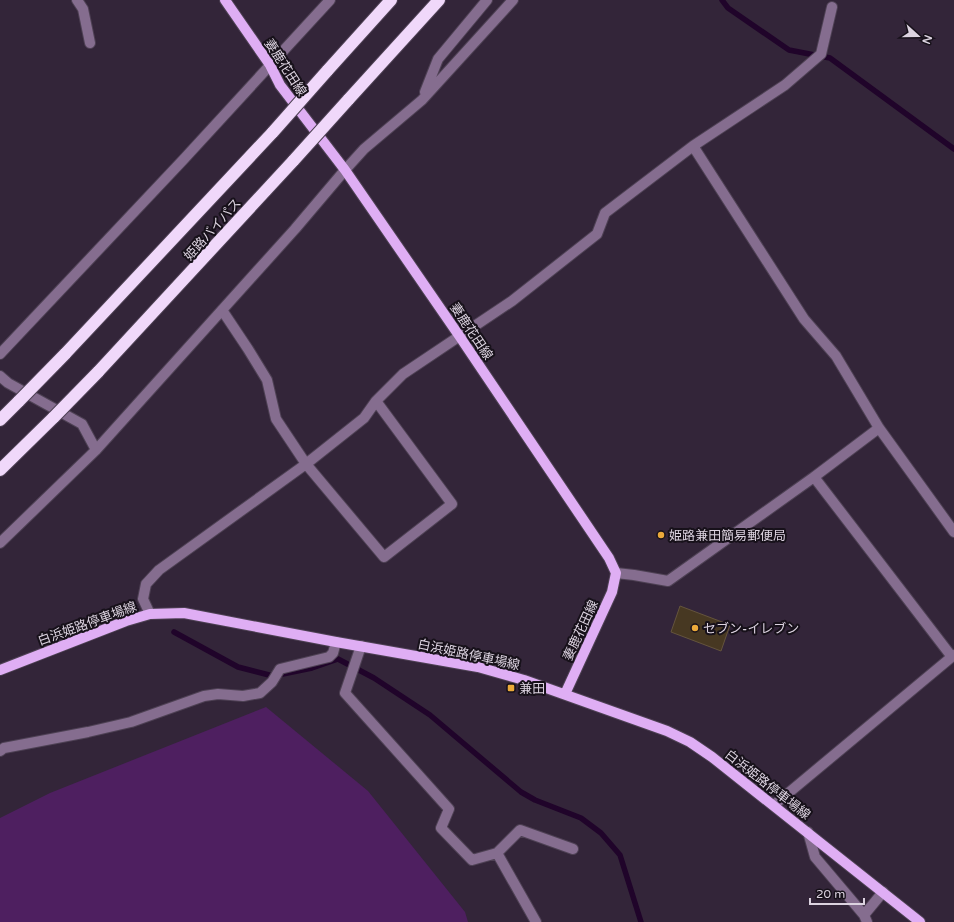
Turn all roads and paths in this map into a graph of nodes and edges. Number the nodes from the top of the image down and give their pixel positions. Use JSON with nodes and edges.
{"nodes":[{"id":1,"x":77,"y":0,"type":"edge"},
{"id":2,"x":225,"y":0,"type":"edge"},
{"id":3,"x":330,"y":0,"type":"edge"},
{"id":4,"x":391,"y":0,"type":"edge"},
{"id":5,"x":439,"y":0,"type":"edge"},
{"id":6,"x":487,"y":0,"type":"edge"},
{"id":7,"x":513,"y":0,"type":"edge"},
{"id":8,"x":85,"y":4,"type":"edge"},
{"id":9,"x":832,"y":7,"type":"dead end"},
{"id":10,"x":90,"y":44,"type":"dead end"},
{"id":11,"x":270,"y":65,"type":"junction"},
{"id":12,"x":422,"y":100,"type":"junction"},
{"id":13,"x":693,"y":146,"type":"junction"},
{"id":14,"x":345,"y":170,"type":"junction"},
{"id":15,"x":222,"y":310,"type":"junction"},
{"id":16,"x":460,"y":337,"type":"junction"},
{"id":17,"x":0,"y":354,"type":"edge"},
{"id":18,"x":0,"y":376,"type":"edge"},
{"id":19,"x":376,"y":401,"type":"junction"},
{"id":20,"x":0,"y":420,"type":"edge"},
{"id":21,"x":879,"y":428,"type":"junction"},
{"id":22,"x":96,"y":450,"type":"junction"},
{"id":23,"x":306,"y":464,"type":"junction"},
{"id":24,"x":0,"y":470,"type":"edge"},
{"id":25,"x":814,"y":477,"type":"junction"},
{"id":26,"x":954,"y":532,"type":"edge"},
{"id":27,"x":0,"y":542,"type":"edge"},
{"id":28,"x":616,"y":573,"type":"junction"},
{"id":29,"x":150,"y":614,"type":"junction"},
{"id":30,"x":336,"y":642,"type":"junction"},
{"id":31,"x":361,"y":646,"type":"junction"},
{"id":32,"x":953,"y":656,"type":"edge"},
{"id":33,"x":0,"y":670,"type":"edge"},
{"id":34,"x":565,"y":694,"type":"junction"},
{"id":35,"x":0,"y":751,"type":"edge"},
{"id":36,"x":774,"y":805,"type":"junction"},
{"id":37,"x":808,"y":832,"type":"junction"},
{"id":38,"x":573,"y":849,"type":"dead end"},
{"id":39,"x":498,"y":853,"type":"junction"},
{"id":40,"x":883,"y":892,"type":"junction"},
{"id":41,"x":866,"y":918,"type":"edge"},
{"id":42,"x":536,"y":922,"type":"edge"},
{"id":43,"x":920,"y":922,"type":"edge"}],
"edges":[{"from":1,"to":8,"type":"street"},
{"from":2,"to":11,"type":"main road","name":"妻鹿花田線"},
{"from":3,"to":11,"type":"street"},
{"from":4,"to":20,"type":"highway","name":"姫路バイパス","bridge":true},
{"from":5,"to":24,"type":"highway","name":"姫路バイパス","bridge":true},
{"from":6,"to":12,"type":"street"},
{"from":7,"to":12,"type":"street"},
{"from":8,"to":10,"type":"street"},
{"from":9,"to":13,"type":"street"},
{"from":11,"to":14,"type":"main road","name":"妻鹿花田線"},
{"from":11,"to":17,"type":"street"},
{"from":12,"to":14,"type":"street"},
{"from":13,"to":16,"type":"street"},
{"from":13,"to":21,"type":"street"},
{"from":14,"to":15,"type":"street"},
{"from":14,"to":16,"type":"main road","name":"妻鹿花田線"},
{"from":15,"to":22,"type":"street"},
{"from":15,"to":23,"type":"street"},
{"from":16,"to":19,"type":"street"},
{"from":16,"to":28,"type":"main road","name":"妻鹿花田線"},
{"from":18,"to":22,"type":"street"},
{"from":19,"to":23,"type":"street"},
{"from":19,"to":23,"type":"street"},
{"from":21,"to":25,"type":"street"},
{"from":21,"to":26,"type":"street"},
{"from":22,"to":27,"type":"street"},
{"from":23,"to":29,"type":"street"},
{"from":25,"to":28,"type":"street"},
{"from":25,"to":32,"type":"street"},
{"from":28,"to":34,"type":"main road","name":"妻鹿花田線"},
{"from":29,"to":30,"type":"main road","name":"白浜姫路停車場線"},
{"from":29,"to":33,"type":"main road","name":"白浜姫路停車場線"},
{"from":30,"to":31,"type":"main road","name":"白浜姫路停車場線"},
{"from":30,"to":35,"type":"street"},
{"from":31,"to":34,"type":"main road","name":"白浜姫路停車場線"},
{"from":31,"to":39,"type":"street"},
{"from":32,"to":36,"type":"street"},
{"from":34,"to":36,"type":"main road","name":"白浜姫路停車場線"},
{"from":36,"to":37,"type":"main road","name":"白浜姫路停車場線"},
{"from":37,"to":40,"type":"main road","name":"白浜姫路停車場線"},
{"from":37,"to":41,"type":"street"},
{"from":38,"to":39,"type":"street"},
{"from":39,"to":42,"type":"street"},
{"from":40,"to":41,"type":"street"},
{"from":40,"to":43,"type":"main road","name":"白浜姫路停車場線"}]}
